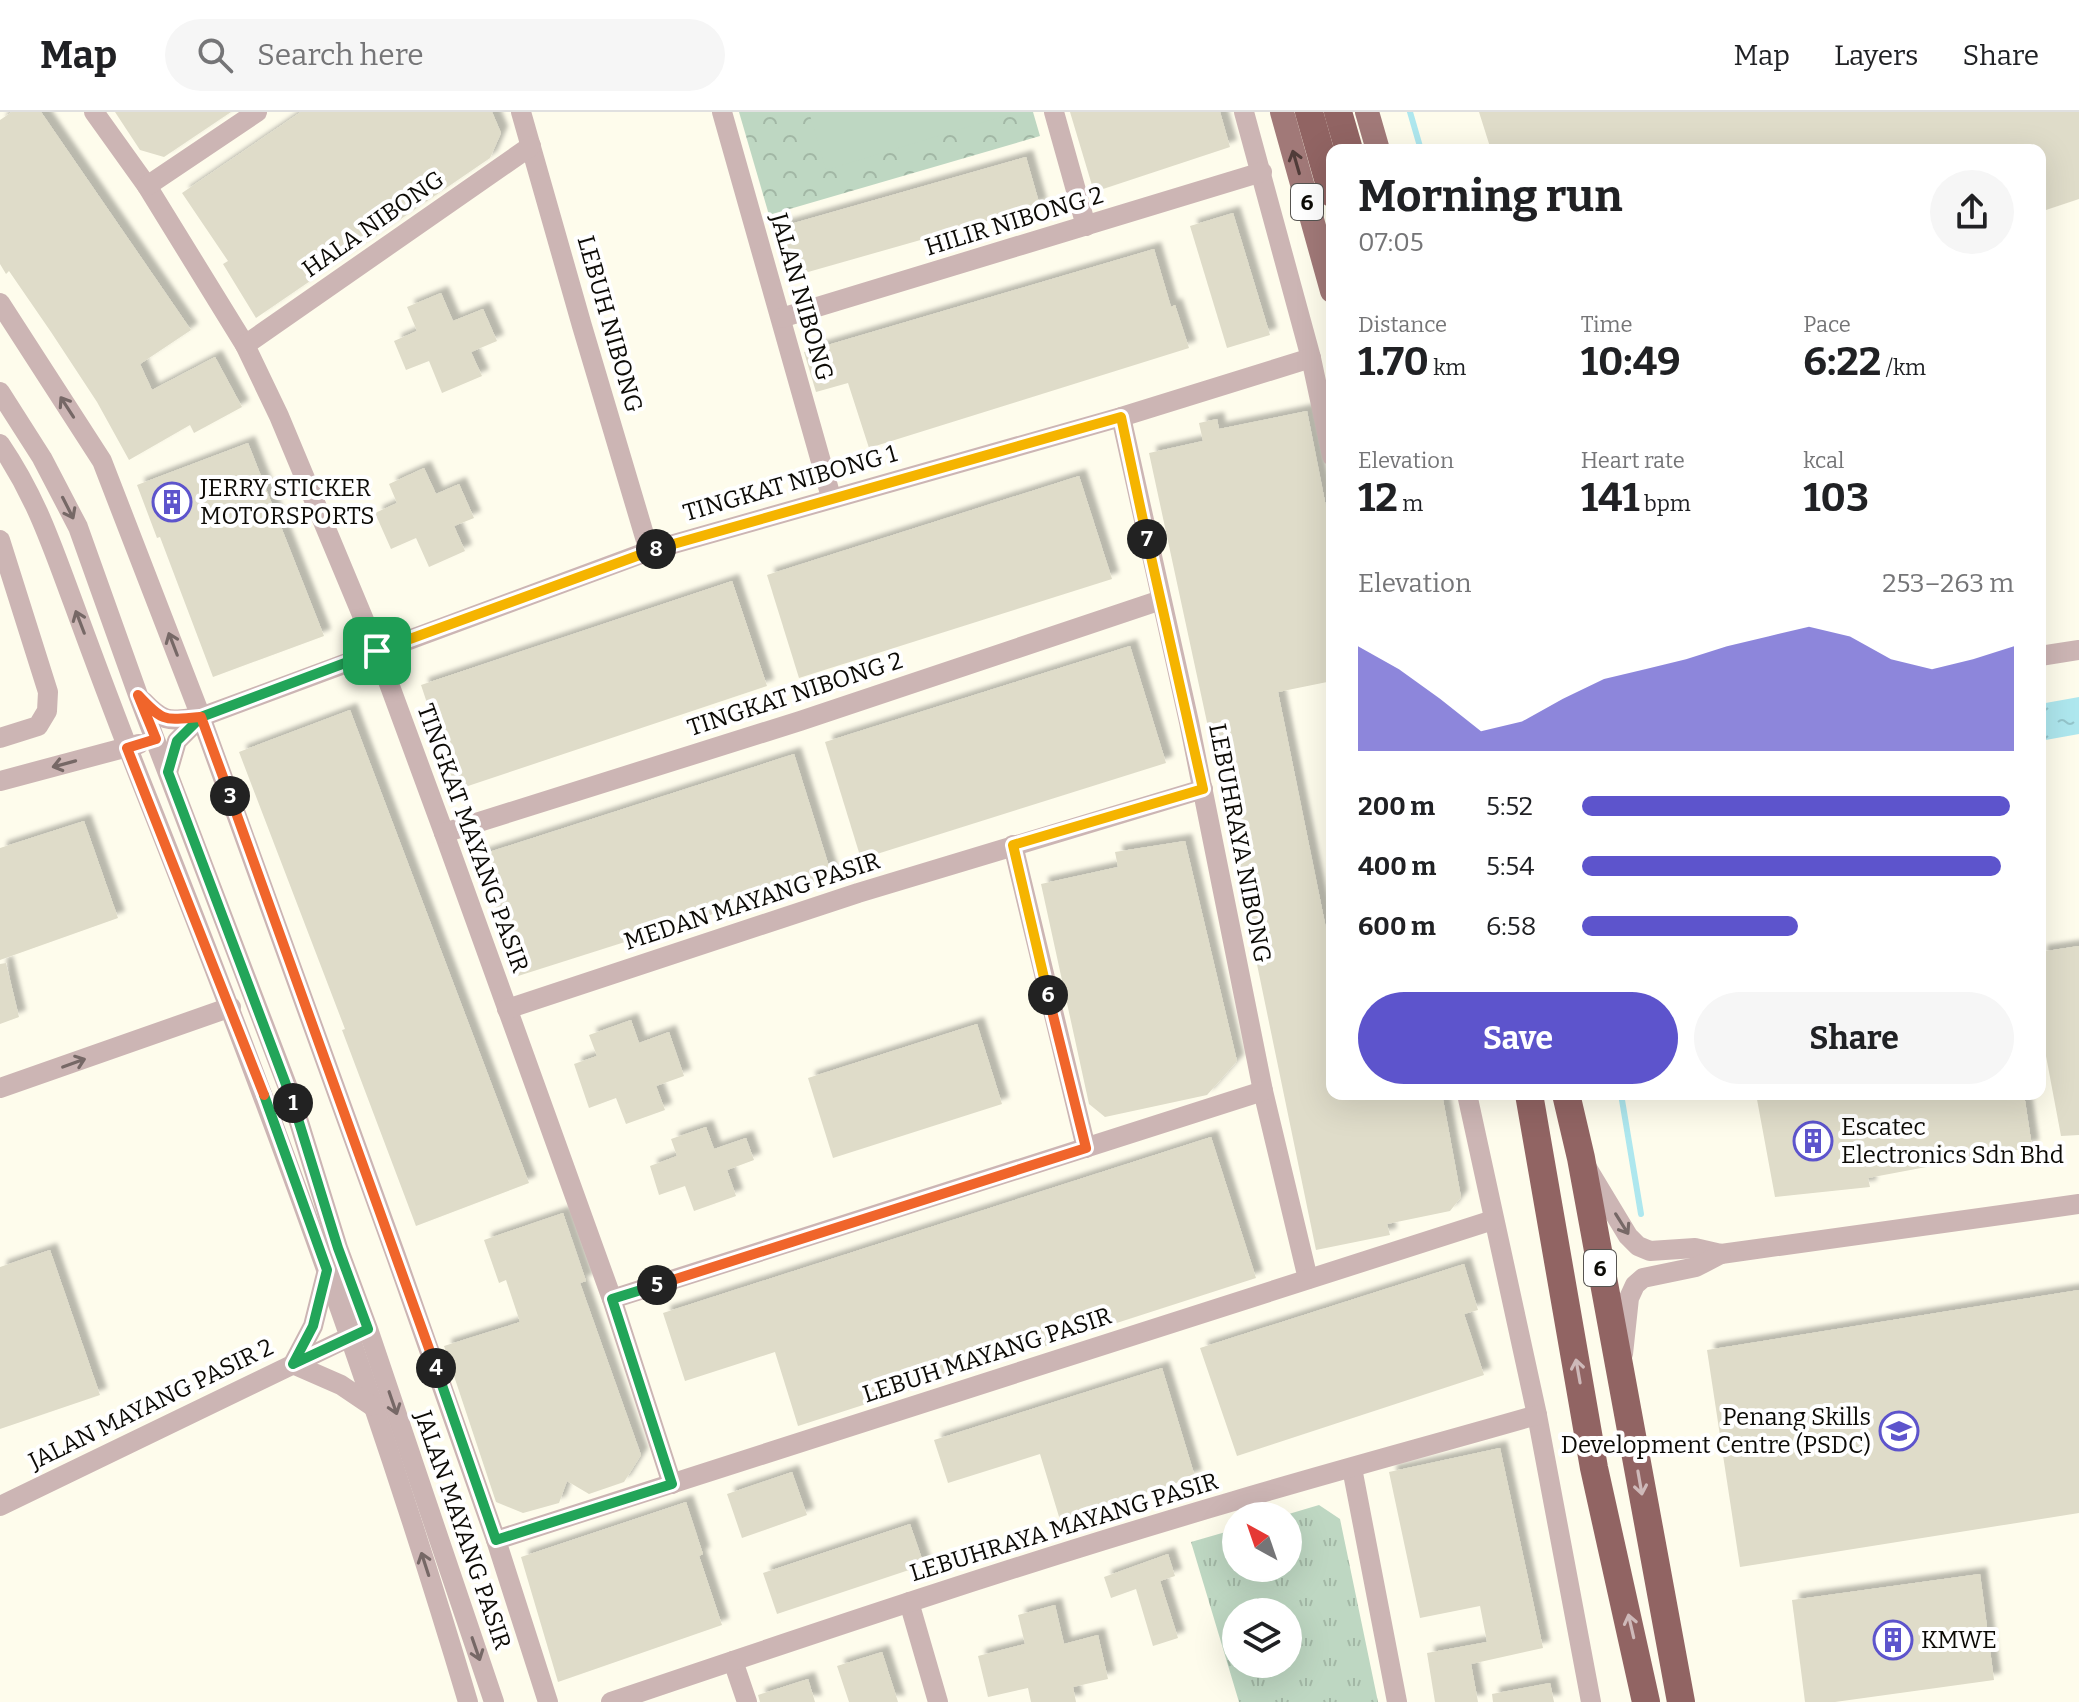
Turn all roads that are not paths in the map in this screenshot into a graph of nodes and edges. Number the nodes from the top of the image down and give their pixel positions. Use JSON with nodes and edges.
{"nodes":[{"id":1,"x":94,"y":112,"type":"edge"},
{"id":2,"x":257,"y":112,"type":"edge"},
{"id":3,"x":521,"y":112,"type":"edge"},
{"id":4,"x":722,"y":112,"type":"edge"},
{"id":5,"x":1054,"y":112,"type":"edge"},
{"id":6,"x":1244,"y":112,"type":"edge"},
{"id":7,"x":1282,"y":112,"type":"edge"},
{"id":8,"x":1309,"y":112,"type":"edge"},
{"id":9,"x":1338,"y":112,"type":"edge"},
{"id":10,"x":1367,"y":112,"type":"edge"},
{"id":11,"x":1347,"y":144,"type":"edge"},
{"id":12,"x":1376,"y":144,"type":"edge"},
{"id":13,"x":531,"y":146,"type":"junction"},
{"id":14,"x":1262,"y":172,"type":"junction"},
{"id":15,"x":1326,"y":172,"type":"edge"},
{"id":16,"x":147,"y":186,"type":"junction"},
{"id":17,"x":1086,"y":226,"type":"junction"},
{"id":18,"x":1326,"y":270,"type":"edge"},
{"id":19,"x":0,"y":303,"type":"edge"},
{"id":20,"x":781,"y":318,"type":"junction"},
{"id":21,"x":245,"y":345,"type":"junction"},
{"id":22,"x":1311,"y":358,"type":"junction"},
{"id":23,"x":0,"y":392,"type":"edge"},
{"id":24,"x":1121,"y":417,"type":"junction"},
{"id":25,"x":1326,"y":428,"type":"edge"},
{"id":26,"x":0,"y":444,"type":"edge"},
{"id":27,"x":831,"y":497,"type":"junction"},
{"id":28,"x":0,"y":540,"type":"edge"},
{"id":29,"x":649,"y":551,"type":"junction"},
{"id":30,"x":1161,"y":600,"type":"junction"},
{"id":31,"x":2079,"y":650,"type":"edge"},
{"id":32,"x":377,"y":651,"type":"junction"},
{"id":33,"x":2046,"y":655,"type":"edge"},
{"id":34,"x":138,"y":695,"type":"junction"},
{"id":35,"x":201,"y":717,"type":"junction"},
{"id":36,"x":0,"y":738,"type":"edge"},
{"id":37,"x":156,"y":739,"type":"junction"},
{"id":38,"x":127,"y":748,"type":"junction"},
{"id":39,"x":168,"y":772,"type":"junction"},
{"id":40,"x":0,"y":781,"type":"edge"},
{"id":41,"x":1203,"y":789,"type":"junction"},
{"id":42,"x":444,"y":833,"type":"junction"},
{"id":43,"x":1013,"y":845,"type":"junction"},
{"id":44,"x":231,"y":1007,"type":"junction"},
{"id":45,"x":507,"y":1009,"type":"junction"},
{"id":46,"x":0,"y":1088,"type":"edge"},
{"id":47,"x":1263,"y":1091,"type":"junction"},
{"id":48,"x":1468,"y":1100,"type":"edge"},
{"id":49,"x":1530,"y":1100,"type":"edge"},
{"id":50,"x":1567,"y":1100,"type":"edge"},
{"id":51,"x":1086,"y":1148,"type":"junction"},
{"id":52,"x":1581,"y":1158,"type":"junction"},
{"id":53,"x":2079,"y":1204,"type":"edge"},
{"id":54,"x":1493,"y":1220,"type":"junction"},
{"id":55,"x":1721,"y":1254,"type":"junction"},
{"id":56,"x":327,"y":1270,"type":"junction"},
{"id":57,"x":1308,"y":1279,"type":"junction"},
{"id":58,"x":612,"y":1299,"type":"junction"},
{"id":59,"x":358,"y":1333,"type":"junction"},
{"id":60,"x":293,"y":1364,"type":"junction"},
{"id":61,"x":1620,"y":1379,"type":"junction"},
{"id":62,"x":372,"y":1406,"type":"junction"},
{"id":63,"x":1537,"y":1415,"type":"junction"},
{"id":64,"x":1352,"y":1468,"type":"junction"},
{"id":65,"x":672,"y":1484,"type":"junction"},
{"id":66,"x":0,"y":1506,"type":"edge"},
{"id":67,"x":496,"y":1540,"type":"junction"},
{"id":68,"x":909,"y":1602,"type":"junction"},
{"id":69,"x":733,"y":1661,"type":"junction"},
{"id":70,"x":468,"y":1699,"type":"edge"},
{"id":71,"x":494,"y":1702,"type":"edge"},
{"id":72,"x":548,"y":1702,"type":"edge"},
{"id":73,"x":611,"y":1702,"type":"edge"},
{"id":74,"x":747,"y":1702,"type":"edge"},
{"id":75,"x":938,"y":1702,"type":"edge"},
{"id":76,"x":1397,"y":1702,"type":"edge"},
{"id":77,"x":1591,"y":1702,"type":"edge"},
{"id":78,"x":1646,"y":1702,"type":"edge"},
{"id":79,"x":1681,"y":1702,"type":"edge"}],
"edges":[{"from":1,"to":16,"type":"street","name":"TINGKAT MAYANG PASIR"},
{"from":2,"to":16,"type":"street"},
{"from":3,"to":13,"type":"street","name":"LEBUH NIBONG"},
{"from":4,"to":20,"type":"street","name":"JALAN NIBONG"},
{"from":5,"to":17,"type":"street"},
{"from":6,"to":14,"type":"street"},
{"from":18,"to":7,"type":"main road","number":"6","one_way":true},
{"from":8,"to":15,"type":"highway","number":"6"},
{"from":9,"to":11,"type":"highway"},
{"from":10,"to":12,"type":"main road"},
{"from":13,"to":21,"type":"street","name":"HALA NIBONG"},
{"from":13,"to":29,"type":"street","name":"LEBUH NIBONG"},
{"from":14,"to":17,"type":"street","name":"HILIR NIBONG 2"},
{"from":14,"to":22,"type":"street"},
{"from":16,"to":21,"type":"street","name":"TINGKAT MAYANG PASIR"},
{"from":17,"to":20,"type":"street","name":"HILIR NIBONG 2"},
{"from":35,"to":19,"type":"street","name":"JALAN MAYANG PASIR","one_way":true},
{"from":20,"to":27,"type":"street","name":"JALAN NIBONG"},
{"from":21,"to":32,"type":"street","name":"TINGKAT MAYANG PASIR"},
{"from":22,"to":24,"type":"street","name":"TINGKAT NIBONG 1"},
{"from":22,"to":25,"type":"street"},
{"from":23,"to":34,"type":"street","name":"JALAN MAYANG PASIR","one_way":true},
{"from":24,"to":27,"type":"street","name":"TINGKAT NIBONG 1"},
{"from":24,"to":30,"type":"street","name":"LEBUHRAYA NIBONG"},
{"from":38,"to":26,"type":"street","name":"JALAN MAYANG PASIR","one_way":true},
{"from":27,"to":29,"type":"street","name":"TINGKAT NIBONG 1"},
{"from":28,"to":36,"type":"street"},
{"from":29,"to":32,"type":"street","name":"TINGKAT NIBONG 1"},
{"from":30,"to":41,"type":"street","name":"LEBUHRAYA NIBONG"},
{"from":30,"to":42,"type":"street","name":"TINGKAT NIBONG 2"},
{"from":31,"to":33,"type":"street"},
{"from":32,"to":35,"type":"street","name":"TINGKAT NIBONG 1"},
{"from":32,"to":42,"type":"street","name":"TINGKAT MAYANG PASIR"},
{"from":34,"to":35,"type":"street"},
{"from":34,"to":37,"type":"street","name":"JALAN MAYANG PASIR"},
{"from":35,"to":39,"type":"street"},
{"from":35,"to":67,"type":"street","name":"JALAN MAYANG PASIR"},
{"from":37,"to":38,"type":"street"},
{"from":37,"to":39,"type":"street","name":"JALAN MAYANG PASIR"},
{"from":38,"to":40,"type":"street","one_way":true},
{"from":38,"to":44,"type":"street","name":"JALAN MAYANG PASIR"},
{"from":39,"to":59,"type":"street","name":"JALAN MAYANG PASIR"},
{"from":41,"to":43,"type":"street","name":"MEDAN MAYANG PASIR"},
{"from":41,"to":47,"type":"street","name":"LEBUHRAYA NIBONG"},
{"from":42,"to":45,"type":"street","name":"TINGKAT MAYANG PASIR"},
{"from":43,"to":45,"type":"street","name":"MEDAN MAYANG PASIR"},
{"from":43,"to":51,"type":"street"},
{"from":46,"to":44,"type":"street","one_way":true},
{"from":44,"to":56,"type":"street","name":"JALAN MAYANG PASIR"},
{"from":45,"to":58,"type":"street","name":"TINGKAT MAYANG PASIR"},
{"from":47,"to":51,"type":"street"},
{"from":47,"to":57,"type":"street","name":"LEBUHRAYA NIBONG"},
{"from":48,"to":54,"type":"street"},
{"from":78,"to":49,"type":"highway","number":"6","one_way":true},
{"from":50,"to":52,"type":"highway","number":"6"},
{"from":51,"to":58,"type":"street"},
{"from":52,"to":55,"type":"street","one_way":true},
{"from":52,"to":61,"type":"highway","number":"6"},
{"from":53,"to":55,"type":"street"},
{"from":54,"to":57,"type":"street","name":"LEBUH MAYANG PASIR"},
{"from":54,"to":63,"type":"street"},
{"from":55,"to":61,"type":"street"},
{"from":56,"to":59,"type":"street","name":"JALAN MAYANG PASIR"},
{"from":56,"to":60,"type":"street"},
{"from":57,"to":65,"type":"street","name":"LEBUH MAYANG PASIR"},
{"from":58,"to":65,"type":"street","name":"TINGKAT MAYANG PASIR"},
{"from":59,"to":60,"type":"street","name":"JALAN MAYANG PASIR 2"},
{"from":59,"to":62,"type":"street","name":"JALAN MAYANG PASIR"},
{"from":59,"to":71,"type":"street","name":"JALAN MAYANG PASIR","one_way":true},
{"from":60,"to":62,"type":"street"},
{"from":60,"to":66,"type":"street","name":"JALAN MAYANG PASIR 2"},
{"from":61,"to":79,"type":"highway","number":"6","one_way":true},
{"from":70,"to":62,"type":"street","name":"JALAN MAYANG PASIR","one_way":true},
{"from":63,"to":64,"type":"street","name":"LEBUHRAYA MAYANG PASIR"},
{"from":63,"to":77,"type":"street"},
{"from":64,"to":68,"type":"street","name":"LEBUHRAYA MAYANG PASIR"},
{"from":64,"to":76,"type":"street"},
{"from":65,"to":67,"type":"street","name":"LEBUH MAYANG PASIR"},
{"from":67,"to":72,"type":"street","name":"JALAN MAYANG PASIR"},
{"from":68,"to":69,"type":"street","name":"LEBUHRAYA MAYANG PASIR"},
{"from":68,"to":75,"type":"street"},
{"from":69,"to":73,"type":"street","name":"LEBUHRAYA MAYANG PASIR"},
{"from":69,"to":74,"type":"street"}]}
